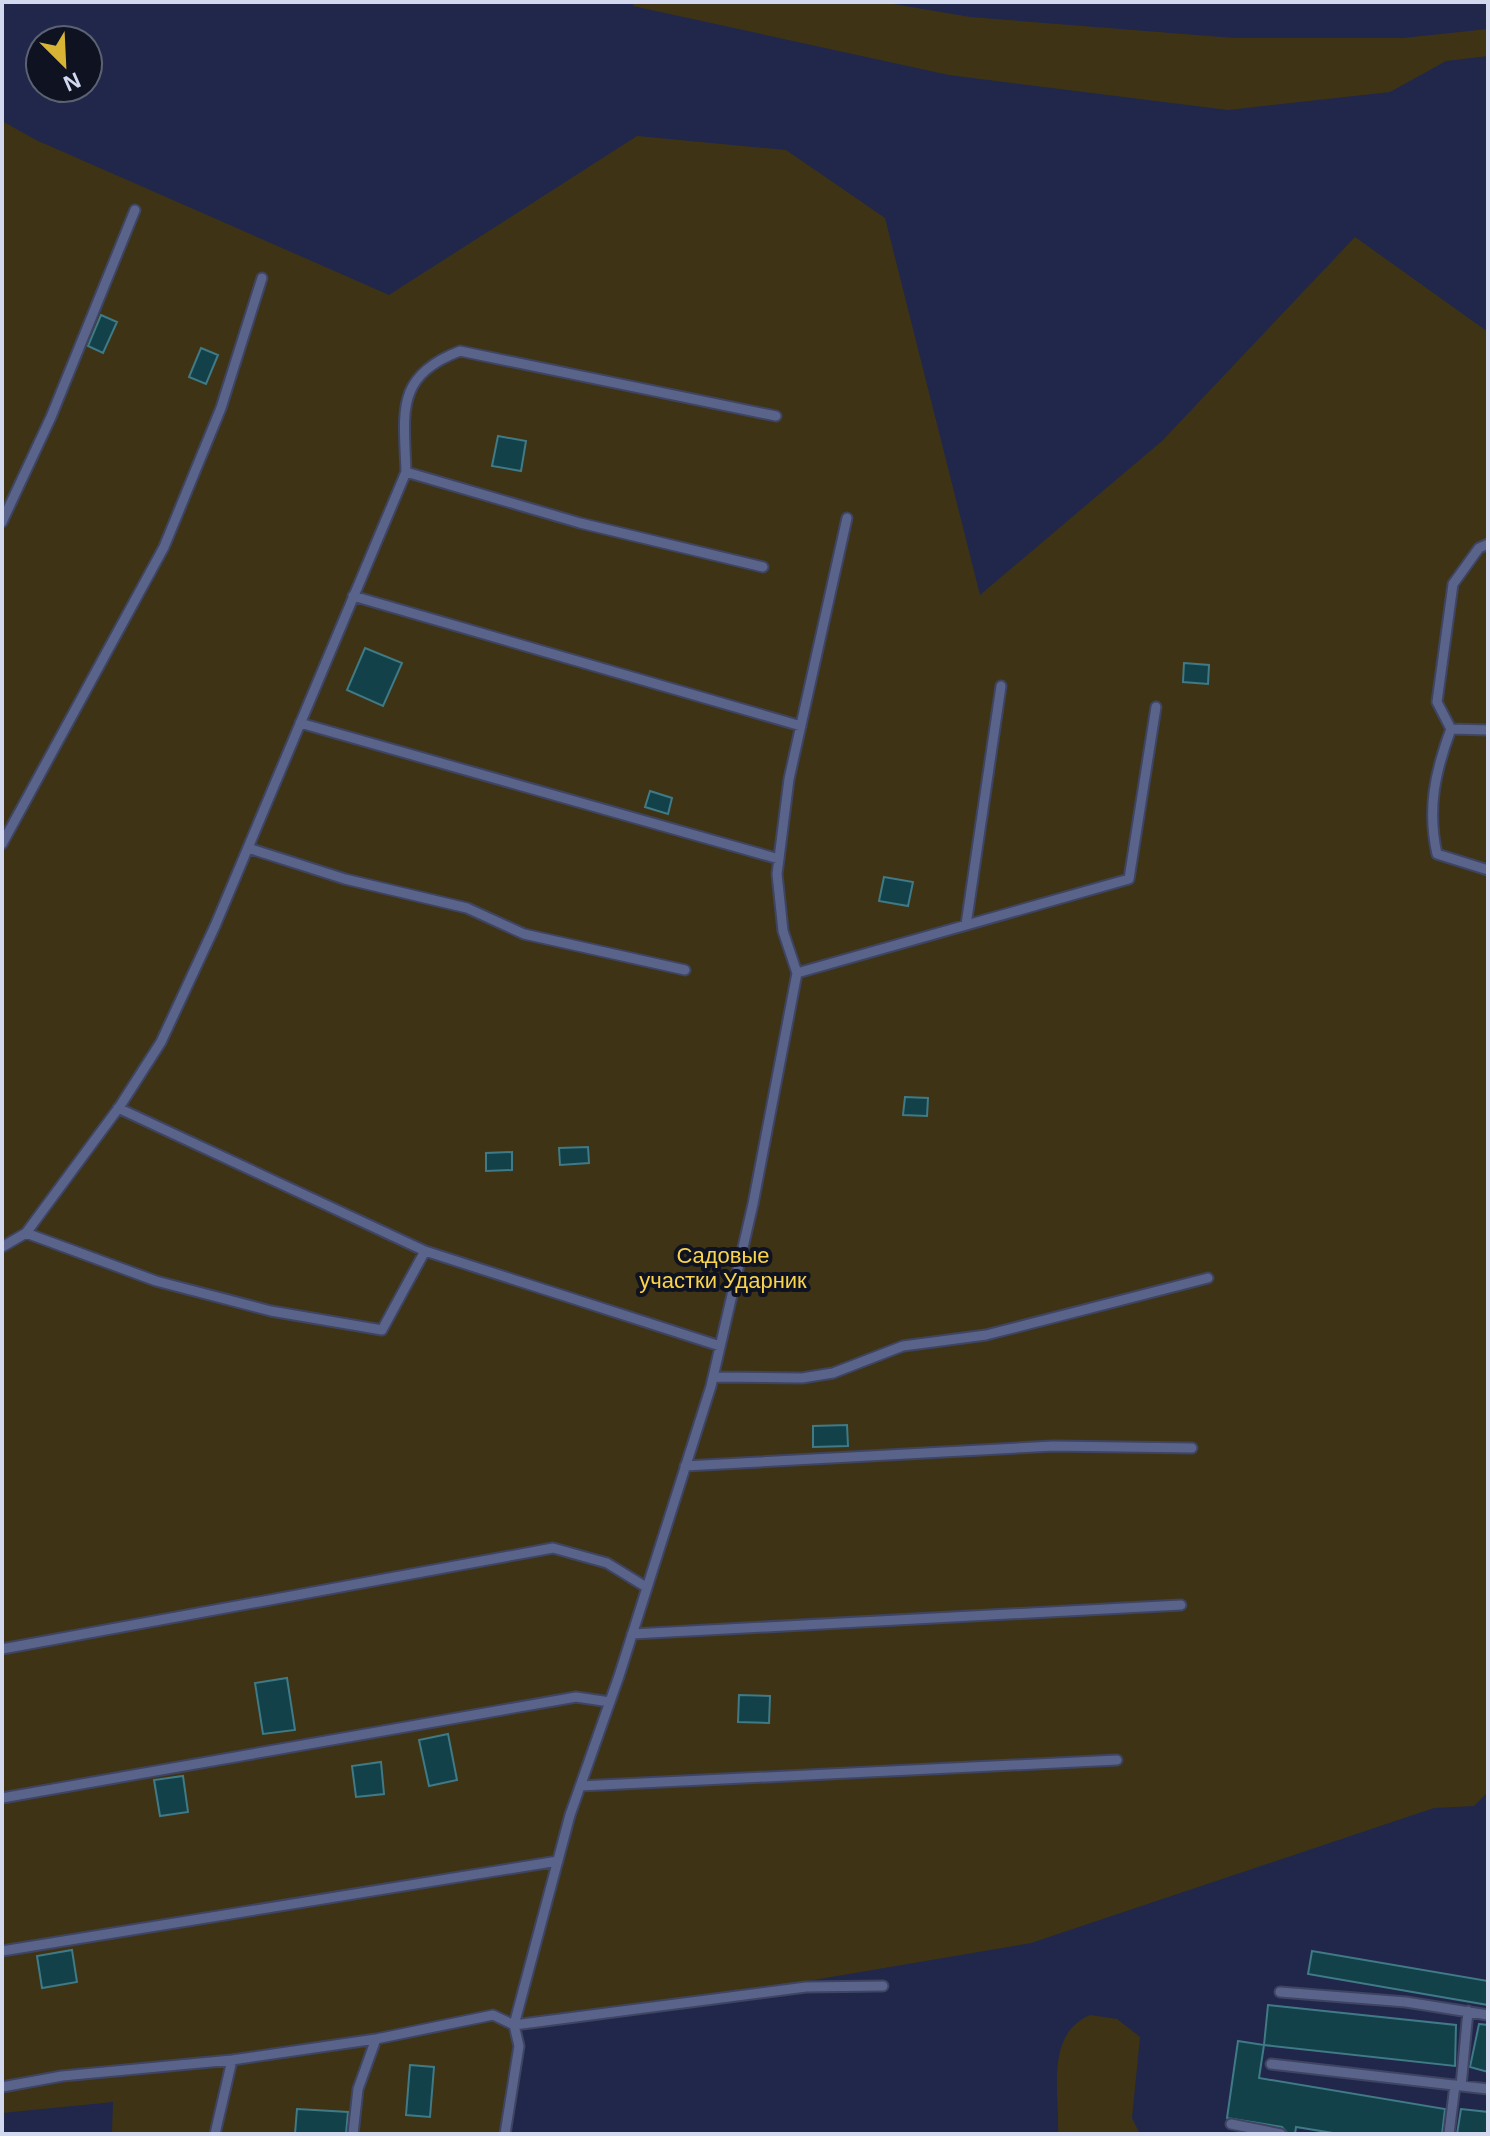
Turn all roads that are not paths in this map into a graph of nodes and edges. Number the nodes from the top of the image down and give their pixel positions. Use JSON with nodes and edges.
{"nodes":[{"id":1,"x":135,"y":210,"type":"dead end"},
{"id":2,"x":262,"y":278,"type":"dead end"},
{"id":3,"x":776,"y":416,"type":"dead end"},
{"id":4,"x":406,"y":472,"type":"junction"},
{"id":5,"x":847,"y":518,"type":"dead end"},
{"id":6,"x":2,"y":522,"type":"edge"},
{"id":7,"x":1488,"y":544,"type":"edge"},
{"id":8,"x":763,"y":567,"type":"dead end"},
{"id":9,"x":353,"y":596,"type":"junction"},
{"id":10,"x":1001,"y":686,"type":"dead end"},
{"id":11,"x":1156,"y":707,"type":"dead end"},
{"id":12,"x":300,"y":723,"type":"junction"},
{"id":13,"x":801,"y":726,"type":"junction"},
{"id":14,"x":1451,"y":729,"type":"junction"},
{"id":15,"x":1488,"y":730,"type":"edge"},
{"id":16,"x":2,"y":844,"type":"edge"},
{"id":17,"x":248,"y":848,"type":"junction"},
{"id":18,"x":779,"y":859,"type":"junction"},
{"id":19,"x":1488,"y":870,"type":"edge"},
{"id":20,"x":966,"y":925,"type":"junction"},
{"id":21,"x":685,"y":970,"type":"dead end"},
{"id":22,"x":797,"y":973,"type":"junction"},
{"id":23,"x":118,"y":1108,"type":"junction"},
{"id":24,"x":26,"y":1233,"type":"junction"},
{"id":25,"x":2,"y":1247,"type":"edge"},
{"id":26,"x":425,"y":1251,"type":"junction"},
{"id":27,"x":1208,"y":1278,"type":"dead end"},
{"id":28,"x":720,"y":1346,"type":"junction"},
{"id":29,"x":713,"y":1377,"type":"junction"},
{"id":30,"x":1192,"y":1448,"type":"dead end"},
{"id":31,"x":685,"y":1466,"type":"junction"},
{"id":32,"x":646,"y":1587,"type":"junction"},
{"id":33,"x":1181,"y":1605,"type":"dead end"},
{"id":34,"x":632,"y":1634,"type":"junction"},
{"id":35,"x":2,"y":1649,"type":"edge"},
{"id":36,"x":610,"y":1702,"type":"junction"},
{"id":37,"x":1117,"y":1760,"type":"dead end"},
{"id":38,"x":580,"y":1786,"type":"junction"},
{"id":39,"x":2,"y":1798,"type":"edge"},
{"id":40,"x":558,"y":1861,"type":"junction"},
{"id":41,"x":2,"y":1951,"type":"edge"},
{"id":42,"x":883,"y":1986,"type":"dead end"},
{"id":43,"x":1280,"y":1992,"type":"dead end"},
{"id":44,"x":1468,"y":2011,"type":"junction"},
{"id":45,"x":1488,"y":2015,"type":"edge"},
{"id":46,"x":514,"y":2025,"type":"junction"},
{"id":47,"x":376,"y":2039,"type":"junction"},
{"id":48,"x":232,"y":2060,"type":"junction"},
{"id":49,"x":1271,"y":2064,"type":"dead end"},
{"id":50,"x":1458,"y":2086,"type":"junction"},
{"id":51,"x":2,"y":2087,"type":"edge"},
{"id":52,"x":1488,"y":2089,"type":"edge"},
{"id":53,"x":1231,"y":2124,"type":"dead end"},
{"id":54,"x":215,"y":2134,"type":"edge"},
{"id":55,"x":353,"y":2134,"type":"edge"},
{"id":56,"x":505,"y":2134,"type":"edge"},
{"id":57,"x":1281,"y":2134,"type":"edge"},
{"id":58,"x":1449,"y":2134,"type":"edge"}],
"edges":[{"from":1,"to":6,"type":"lane"},
{"from":2,"to":16,"type":"lane"},
{"from":3,"to":4,"type":"lane"},
{"from":4,"to":8,"type":"lane"},
{"from":4,"to":9,"type":"lane"},
{"from":5,"to":13,"type":"lane"},
{"from":7,"to":14,"type":"lane"},
{"from":9,"to":12,"type":"lane"},
{"from":9,"to":13,"type":"lane"},
{"from":10,"to":20,"type":"lane"},
{"from":11,"to":20,"type":"lane"},
{"from":12,"to":17,"type":"lane"},
{"from":12,"to":18,"type":"lane"},
{"from":13,"to":18,"type":"lane"},
{"from":14,"to":15,"type":"lane"},
{"from":14,"to":19,"type":"lane"},
{"from":17,"to":21,"type":"lane"},
{"from":17,"to":23,"type":"lane"},
{"from":18,"to":22,"type":"lane"},
{"from":20,"to":22,"type":"lane"},
{"from":22,"to":28,"type":"lane"},
{"from":23,"to":24,"type":"lane"},
{"from":23,"to":26,"type":"lane"},
{"from":24,"to":25,"type":"lane"},
{"from":24,"to":26,"type":"lane"},
{"from":26,"to":28,"type":"lane"},
{"from":27,"to":29,"type":"lane"},
{"from":28,"to":29,"type":"lane"},
{"from":29,"to":31,"type":"lane"},
{"from":30,"to":31,"type":"lane"},
{"from":31,"to":32,"type":"lane"},
{"from":32,"to":34,"type":"lane"},
{"from":32,"to":35,"type":"lane"},
{"from":33,"to":34,"type":"lane"},
{"from":34,"to":36,"type":"lane"},
{"from":36,"to":38,"type":"lane"},
{"from":36,"to":39,"type":"lane"},
{"from":37,"to":38,"type":"lane"},
{"from":38,"to":40,"type":"lane"},
{"from":40,"to":41,"type":"lane"},
{"from":40,"to":46,"type":"lane"},
{"from":42,"to":46,"type":"lane"},
{"from":43,"to":44,"type":"lane"},
{"from":44,"to":45,"type":"lane"},
{"from":44,"to":50,"type":"lane"},
{"from":46,"to":47,"type":"lane"},
{"from":46,"to":56,"type":"lane"},
{"from":47,"to":48,"type":"lane"},
{"from":47,"to":55,"type":"lane"},
{"from":48,"to":51,"type":"lane"},
{"from":48,"to":54,"type":"lane"},
{"from":49,"to":50,"type":"lane"},
{"from":50,"to":52,"type":"lane"},
{"from":50,"to":58,"type":"lane"},
{"from":53,"to":57,"type":"lane"}]}
